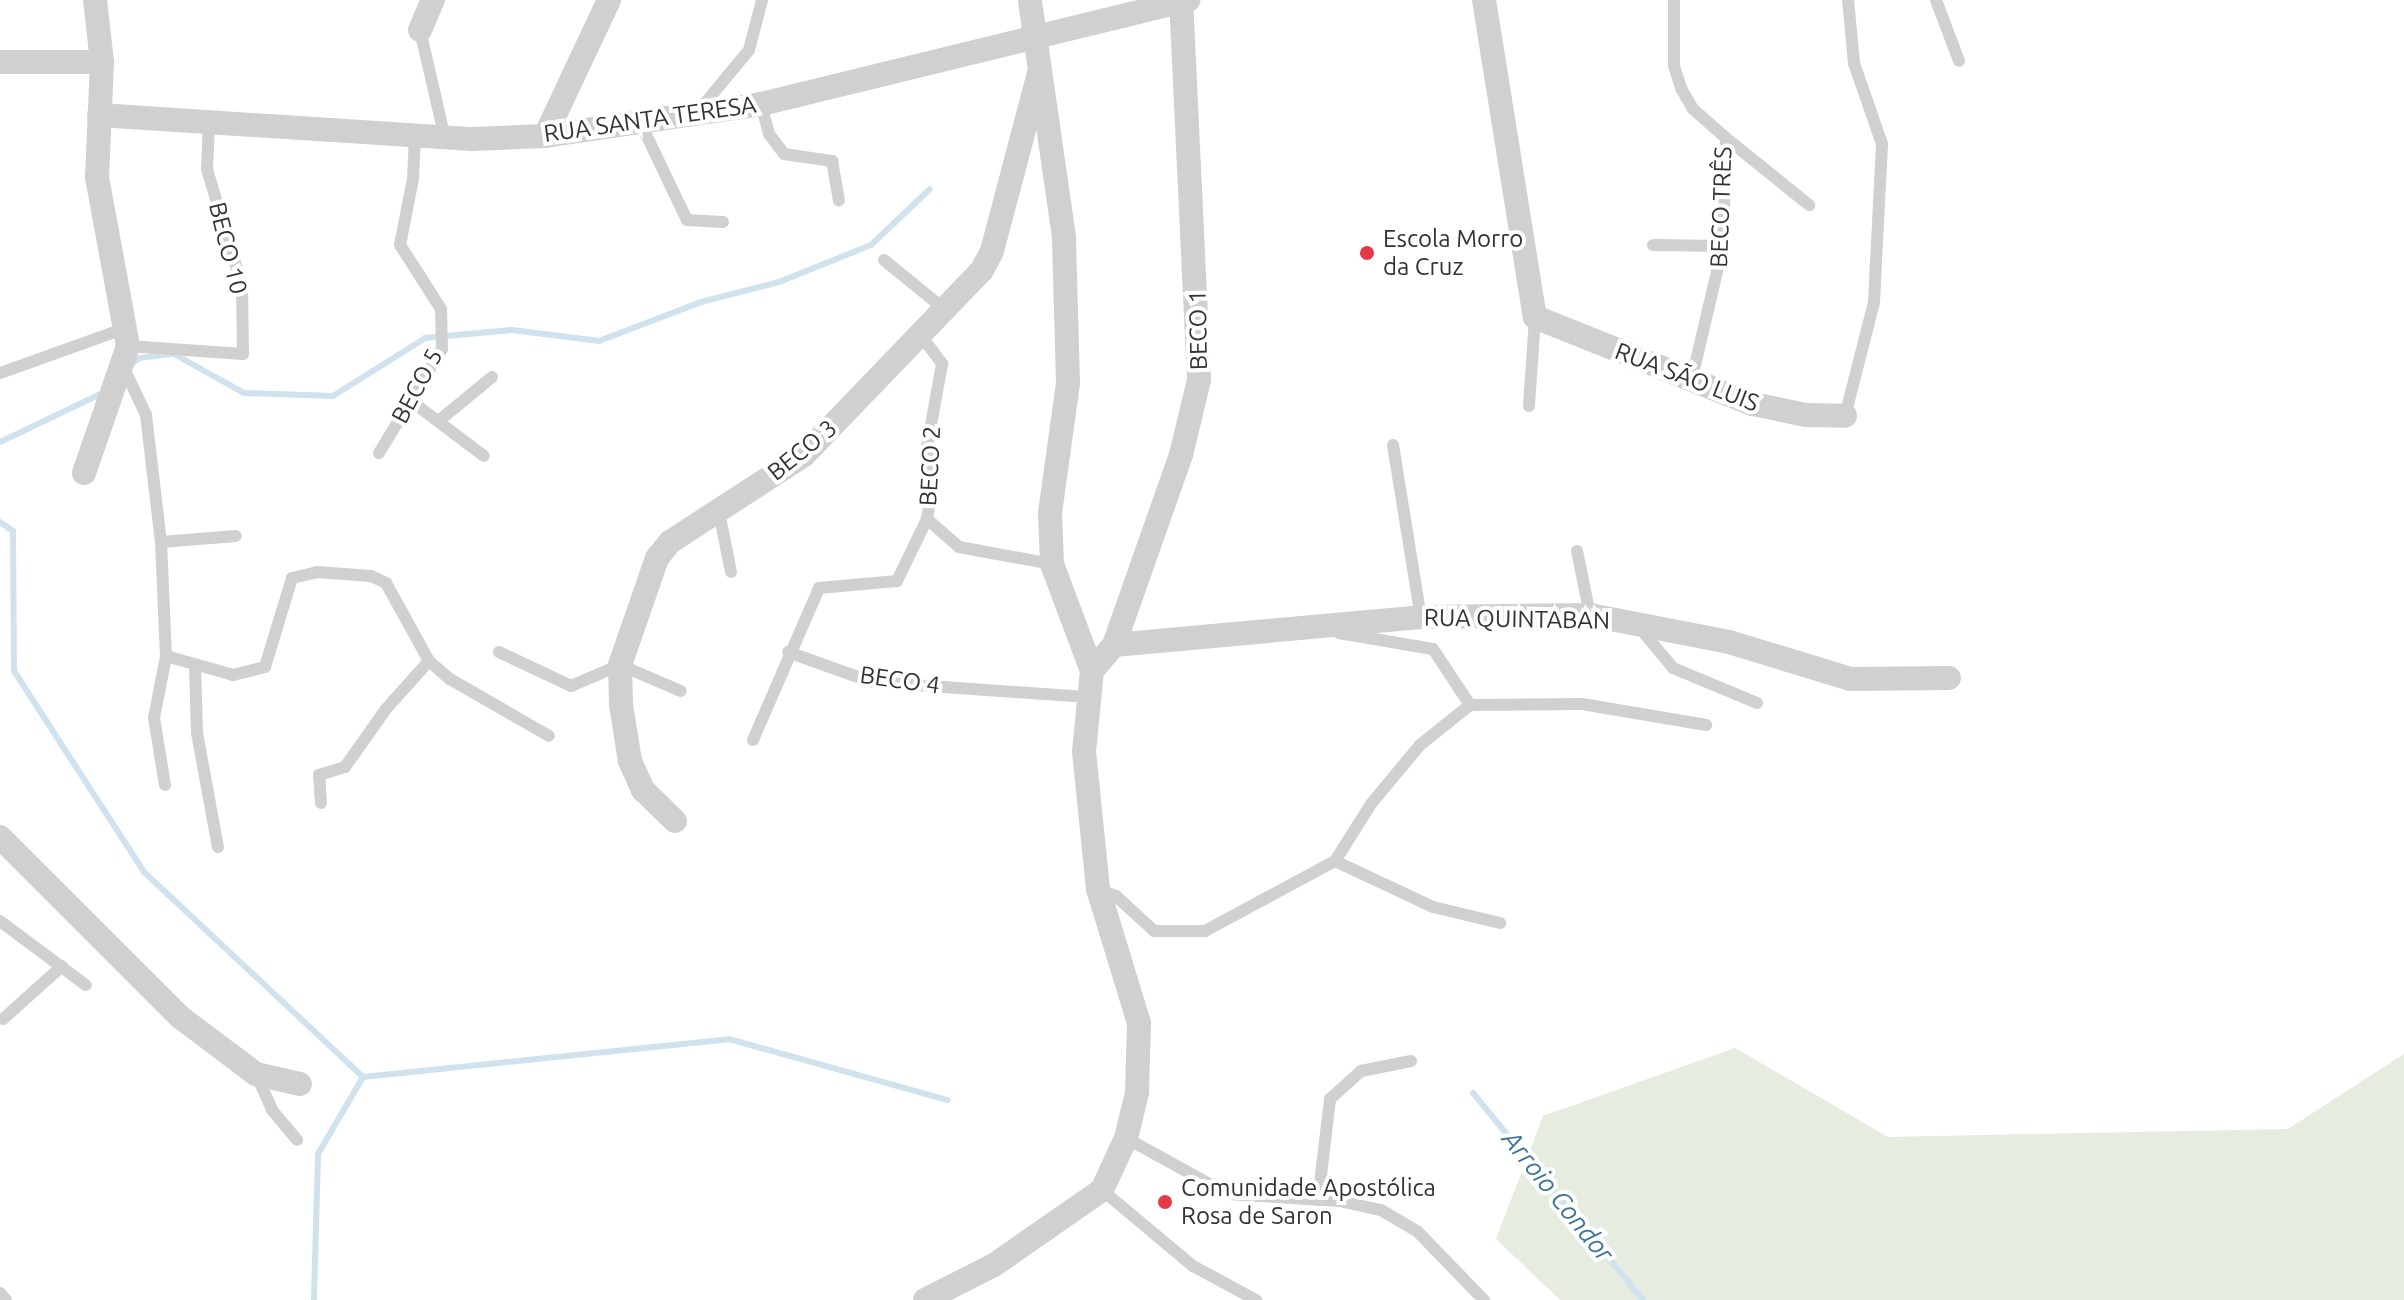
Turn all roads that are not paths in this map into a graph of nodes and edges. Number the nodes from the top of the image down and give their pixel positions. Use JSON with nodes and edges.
{"nodes":[{"id":1,"x":95,"y":0,"type":"edge"},
{"id":2,"x":433,"y":0,"type":"edge"},
{"id":3,"x":609,"y":0,"type":"edge"},
{"id":4,"x":762,"y":0,"type":"edge"},
{"id":5,"x":1030,"y":0,"type":"edge"},
{"id":6,"x":1484,"y":0,"type":"edge"},
{"id":7,"x":1674,"y":0,"type":"edge"},
{"id":8,"x":1848,"y":0,"type":"edge"},
{"id":9,"x":1936,"y":0,"type":"edge"},
{"id":10,"x":1185,"y":1,"type":"edge"},
{"id":11,"x":420,"y":30,"type":"joint"},
{"id":12,"x":1038,"y":40,"type":"junction"},
{"id":13,"x":1959,"y":61,"type":"dead end"},
{"id":14,"x":0,"y":62,"type":"edge"},
{"id":15,"x":102,"y":62,"type":"junction"},
{"id":16,"x":1041,"y":66,"type":"junction"},
{"id":17,"x":761,"y":104,"type":"junction"},
{"id":18,"x":99,"y":115,"type":"junction"},
{"id":19,"x":693,"y":116,"type":"junction"},
{"id":20,"x":209,"y":124,"type":"junction"},
{"id":21,"x":641,"y":124,"type":"junction"},
{"id":22,"x":415,"y":136,"type":"junction"},
{"id":23,"x":545,"y":136,"type":"junction"},
{"id":24,"x":445,"y":138,"type":"junction"},
{"id":25,"x":1726,"y":138,"type":"junction"},
{"id":26,"x":839,"y":200,"type":"dead end"},
{"id":27,"x":1809,"y":205,"type":"dead end"},
{"id":28,"x":723,"y":222,"type":"dead end"},
{"id":29,"x":1653,"y":245,"type":"dead end"},
{"id":30,"x":1723,"y":246,"type":"junction"},
{"id":31,"x":884,"y":260,"type":"dead end"},
{"id":32,"x":944,"y":309,"type":"junction"},
{"id":33,"x":1535,"y":317,"type":"junction"},
{"id":34,"x":918,"y":332,"type":"junction"},
{"id":35,"x":126,"y":347,"type":"junction"},
{"id":36,"x":0,"y":373,"type":"edge"},
{"id":37,"x":492,"y":377,"type":"dead end"},
{"id":38,"x":1691,"y":382,"type":"junction"},
{"id":39,"x":411,"y":401,"type":"junction"},
{"id":40,"x":1529,"y":406,"type":"dead end"},
{"id":41,"x":1845,"y":416,"type":"joint"},
{"id":42,"x":441,"y":419,"type":"junction"},
{"id":43,"x":1393,"y":445,"type":"dead end"},
{"id":44,"x":379,"y":453,"type":"dead end"},
{"id":45,"x":484,"y":456,"type":"dead end"},
{"id":46,"x":84,"y":473,"type":"dead end"},
{"id":47,"x":719,"y":512,"type":"junction"},
{"id":48,"x":927,"y":519,"type":"junction"},
{"id":49,"x":236,"y":536,"type":"dead end"},
{"id":50,"x":161,"y":542,"type":"junction"},
{"id":51,"x":1577,"y":551,"type":"dead end"},
{"id":52,"x":1052,"y":564,"type":"junction"},
{"id":53,"x":731,"y":572,"type":"dead end"},
{"id":54,"x":1590,"y":615,"type":"junction"},
{"id":55,"x":1421,"y":617,"type":"junction"},
{"id":56,"x":1636,"y":624,"type":"junction"},
{"id":57,"x":1310,"y":628,"type":"junction"},
{"id":58,"x":1114,"y":645,"type":"junction"},
{"id":59,"x":499,"y":652,"type":"dead end"},
{"id":60,"x":788,"y":652,"type":"junction"},
{"id":61,"x":166,"y":656,"type":"junction"},
{"id":62,"x":429,"y":661,"type":"junction"},
{"id":63,"x":195,"y":665,"type":"junction"},
{"id":64,"x":620,"y":665,"type":"junction"},
{"id":65,"x":1092,"y":671,"type":"junction"},
{"id":66,"x":1949,"y":678,"type":"dead end"},
{"id":67,"x":681,"y":691,"type":"dead end"},
{"id":68,"x":1088,"y":697,"type":"junction"},
{"id":69,"x":1757,"y":703,"type":"dead end"},
{"id":70,"x":1470,"y":705,"type":"junction"},
{"id":71,"x":1706,"y":725,"type":"dead end"},
{"id":72,"x":549,"y":736,"type":"dead end"},
{"id":73,"x":753,"y":740,"type":"dead end"},
{"id":74,"x":165,"y":785,"type":"dead end"},
{"id":75,"x":321,"y":803,"type":"dead end"},
{"id":76,"x":675,"y":821,"type":"dead end"},
{"id":77,"x":0,"y":837,"type":"edge"},
{"id":78,"x":218,"y":847,"type":"dead end"},
{"id":79,"x":1335,"y":861,"type":"junction"},
{"id":80,"x":1098,"y":889,"type":"junction"},
{"id":81,"x":0,"y":921,"type":"edge"},
{"id":82,"x":1500,"y":923,"type":"dead end"},
{"id":83,"x":62,"y":966,"type":"junction"},
{"id":84,"x":86,"y":985,"type":"dead end"},
{"id":85,"x":3,"y":1019,"type":"dead end"},
{"id":86,"x":1411,"y":1061,"type":"dead end"},
{"id":87,"x":256,"y":1074,"type":"junction"},
{"id":88,"x":300,"y":1084,"type":"dead end"},
{"id":89,"x":1126,"y":1138,"type":"junction"},
{"id":90,"x":297,"y":1140,"type":"dead end"},
{"id":91,"x":1102,"y":1190,"type":"junction"},
{"id":92,"x":1318,"y":1200,"type":"junction"},
{"id":93,"x":0,"y":1293,"type":"edge"},
{"id":94,"x":6,"y":1300,"type":"edge"},
{"id":95,"x":925,"y":1300,"type":"edge"},
{"id":96,"x":1256,"y":1300,"type":"edge"},
{"id":97,"x":1484,"y":1300,"type":"edge"}],
"edges":[{"from":1,"to":15,"type":"street"},
{"from":2,"to":11,"type":"street"},
{"from":3,"to":23,"type":"street"},
{"from":4,"to":19,"type":"lane"},
{"from":5,"to":12,"type":"street"},
{"from":6,"to":33,"type":"street"},
{"from":7,"to":25,"type":"lane","name":"BECO TRÊS"},
{"from":8,"to":41,"type":"lane"},
{"from":9,"to":13,"type":"lane"},
{"from":10,"to":12,"type":"street","name":"RUA SANTA TERESA"},
{"from":10,"to":58,"type":"street","name":"BECO 1"},
{"from":11,"to":24,"type":"lane"},
{"from":12,"to":16,"type":"street"},
{"from":12,"to":17,"type":"street","name":"RUA SANTA TERESA"},
{"from":14,"to":15,"type":"street"},
{"from":15,"to":18,"type":"street"},
{"from":16,"to":32,"type":"street","name":"BECO 3"},
{"from":16,"to":52,"type":"street"},
{"from":17,"to":19,"type":"street","name":"RUA SANTA TERESA"},
{"from":17,"to":26,"type":"lane"},
{"from":18,"to":20,"type":"street","name":"RUA SANTA TERESA"},
{"from":18,"to":35,"type":"street"},
{"from":19,"to":21,"type":"street","name":"RUA SANTA TERESA"},
{"from":20,"to":22,"type":"street","name":"RUA SANTA TERESA"},
{"from":20,"to":35,"type":"lane","name":"BECO 10"},
{"from":21,"to":23,"type":"street","name":"RUA SANTA TERESA"},
{"from":21,"to":28,"type":"lane"},
{"from":22,"to":24,"type":"street","name":"RUA SANTA TERESA"},
{"from":22,"to":39,"type":"lane","name":"BECO 5"},
{"from":23,"to":24,"type":"street","name":"RUA SANTA TERESA"},
{"from":25,"to":27,"type":"lane"},
{"from":25,"to":30,"type":"lane","name":"BECO TRÊS"},
{"from":29,"to":30,"type":"lane"},
{"from":30,"to":38,"type":"lane","name":"BECO TRÊS"},
{"from":31,"to":32,"type":"lane"},
{"from":32,"to":34,"type":"street","name":"BECO 3"},
{"from":33,"to":38,"type":"street","name":"RUA SÃO LUIS"},
{"from":33,"to":40,"type":"lane"},
{"from":34,"to":47,"type":"street","name":"BECO 3"},
{"from":34,"to":48,"type":"lane","name":"BECO 2"},
{"from":35,"to":36,"type":"lane"},
{"from":35,"to":46,"type":"street"},
{"from":35,"to":50,"type":"lane"},
{"from":37,"to":42,"type":"lane"},
{"from":38,"to":41,"type":"street","name":"RUA SÃO LUIS"},
{"from":39,"to":42,"type":"lane"},
{"from":39,"to":44,"type":"lane","name":"BECO 5"},
{"from":42,"to":45,"type":"lane"},
{"from":43,"to":55,"type":"lane"},
{"from":47,"to":53,"type":"lane"},
{"from":47,"to":64,"type":"street","name":"BECO 3"},
{"from":48,"to":52,"type":"lane","name":"BECO 2"},
{"from":48,"to":60,"type":"lane"},
{"from":49,"to":50,"type":"lane"},
{"from":50,"to":61,"type":"lane"},
{"from":51,"to":54,"type":"lane"},
{"from":52,"to":65,"type":"street"},
{"from":54,"to":55,"type":"street","name":"RUA QUINTABAN"},
{"from":54,"to":56,"type":"street","name":"RUA QUINTABAN"},
{"from":55,"to":57,"type":"street","name":"RUA QUINTABAN"},
{"from":56,"to":66,"type":"street","name":"RUA QUINTABAN"},
{"from":56,"to":69,"type":"lane"},
{"from":57,"to":58,"type":"street","name":"RUA QUINTABAN"},
{"from":57,"to":70,"type":"lane"},
{"from":58,"to":65,"type":"street"},
{"from":59,"to":64,"type":"lane"},
{"from":60,"to":68,"type":"lane","name":"BECO 4"},
{"from":60,"to":73,"type":"lane"},
{"from":61,"to":63,"type":"lane"},
{"from":61,"to":74,"type":"lane"},
{"from":62,"to":63,"type":"lane"},
{"from":62,"to":72,"type":"lane"},
{"from":62,"to":75,"type":"lane"},
{"from":63,"to":78,"type":"lane"},
{"from":64,"to":67,"type":"lane"},
{"from":64,"to":76,"type":"street","name":"BECO 3"},
{"from":65,"to":68,"type":"street"},
{"from":68,"to":80,"type":"street"},
{"from":70,"to":71,"type":"lane"},
{"from":70,"to":79,"type":"lane"},
{"from":77,"to":87,"type":"street"},
{"from":79,"to":80,"type":"lane"},
{"from":79,"to":82,"type":"lane"},
{"from":80,"to":89,"type":"street"},
{"from":81,"to":83,"type":"lane"},
{"from":83,"to":84,"type":"lane"},
{"from":83,"to":85,"type":"lane"},
{"from":86,"to":92,"type":"lane"},
{"from":87,"to":88,"type":"street"},
{"from":87,"to":90,"type":"lane"},
{"from":89,"to":91,"type":"street"},
{"from":89,"to":92,"type":"lane"},
{"from":91,"to":95,"type":"street"},
{"from":91,"to":96,"type":"lane"},
{"from":92,"to":97,"type":"lane"},
{"from":93,"to":94,"type":"lane"}]}
